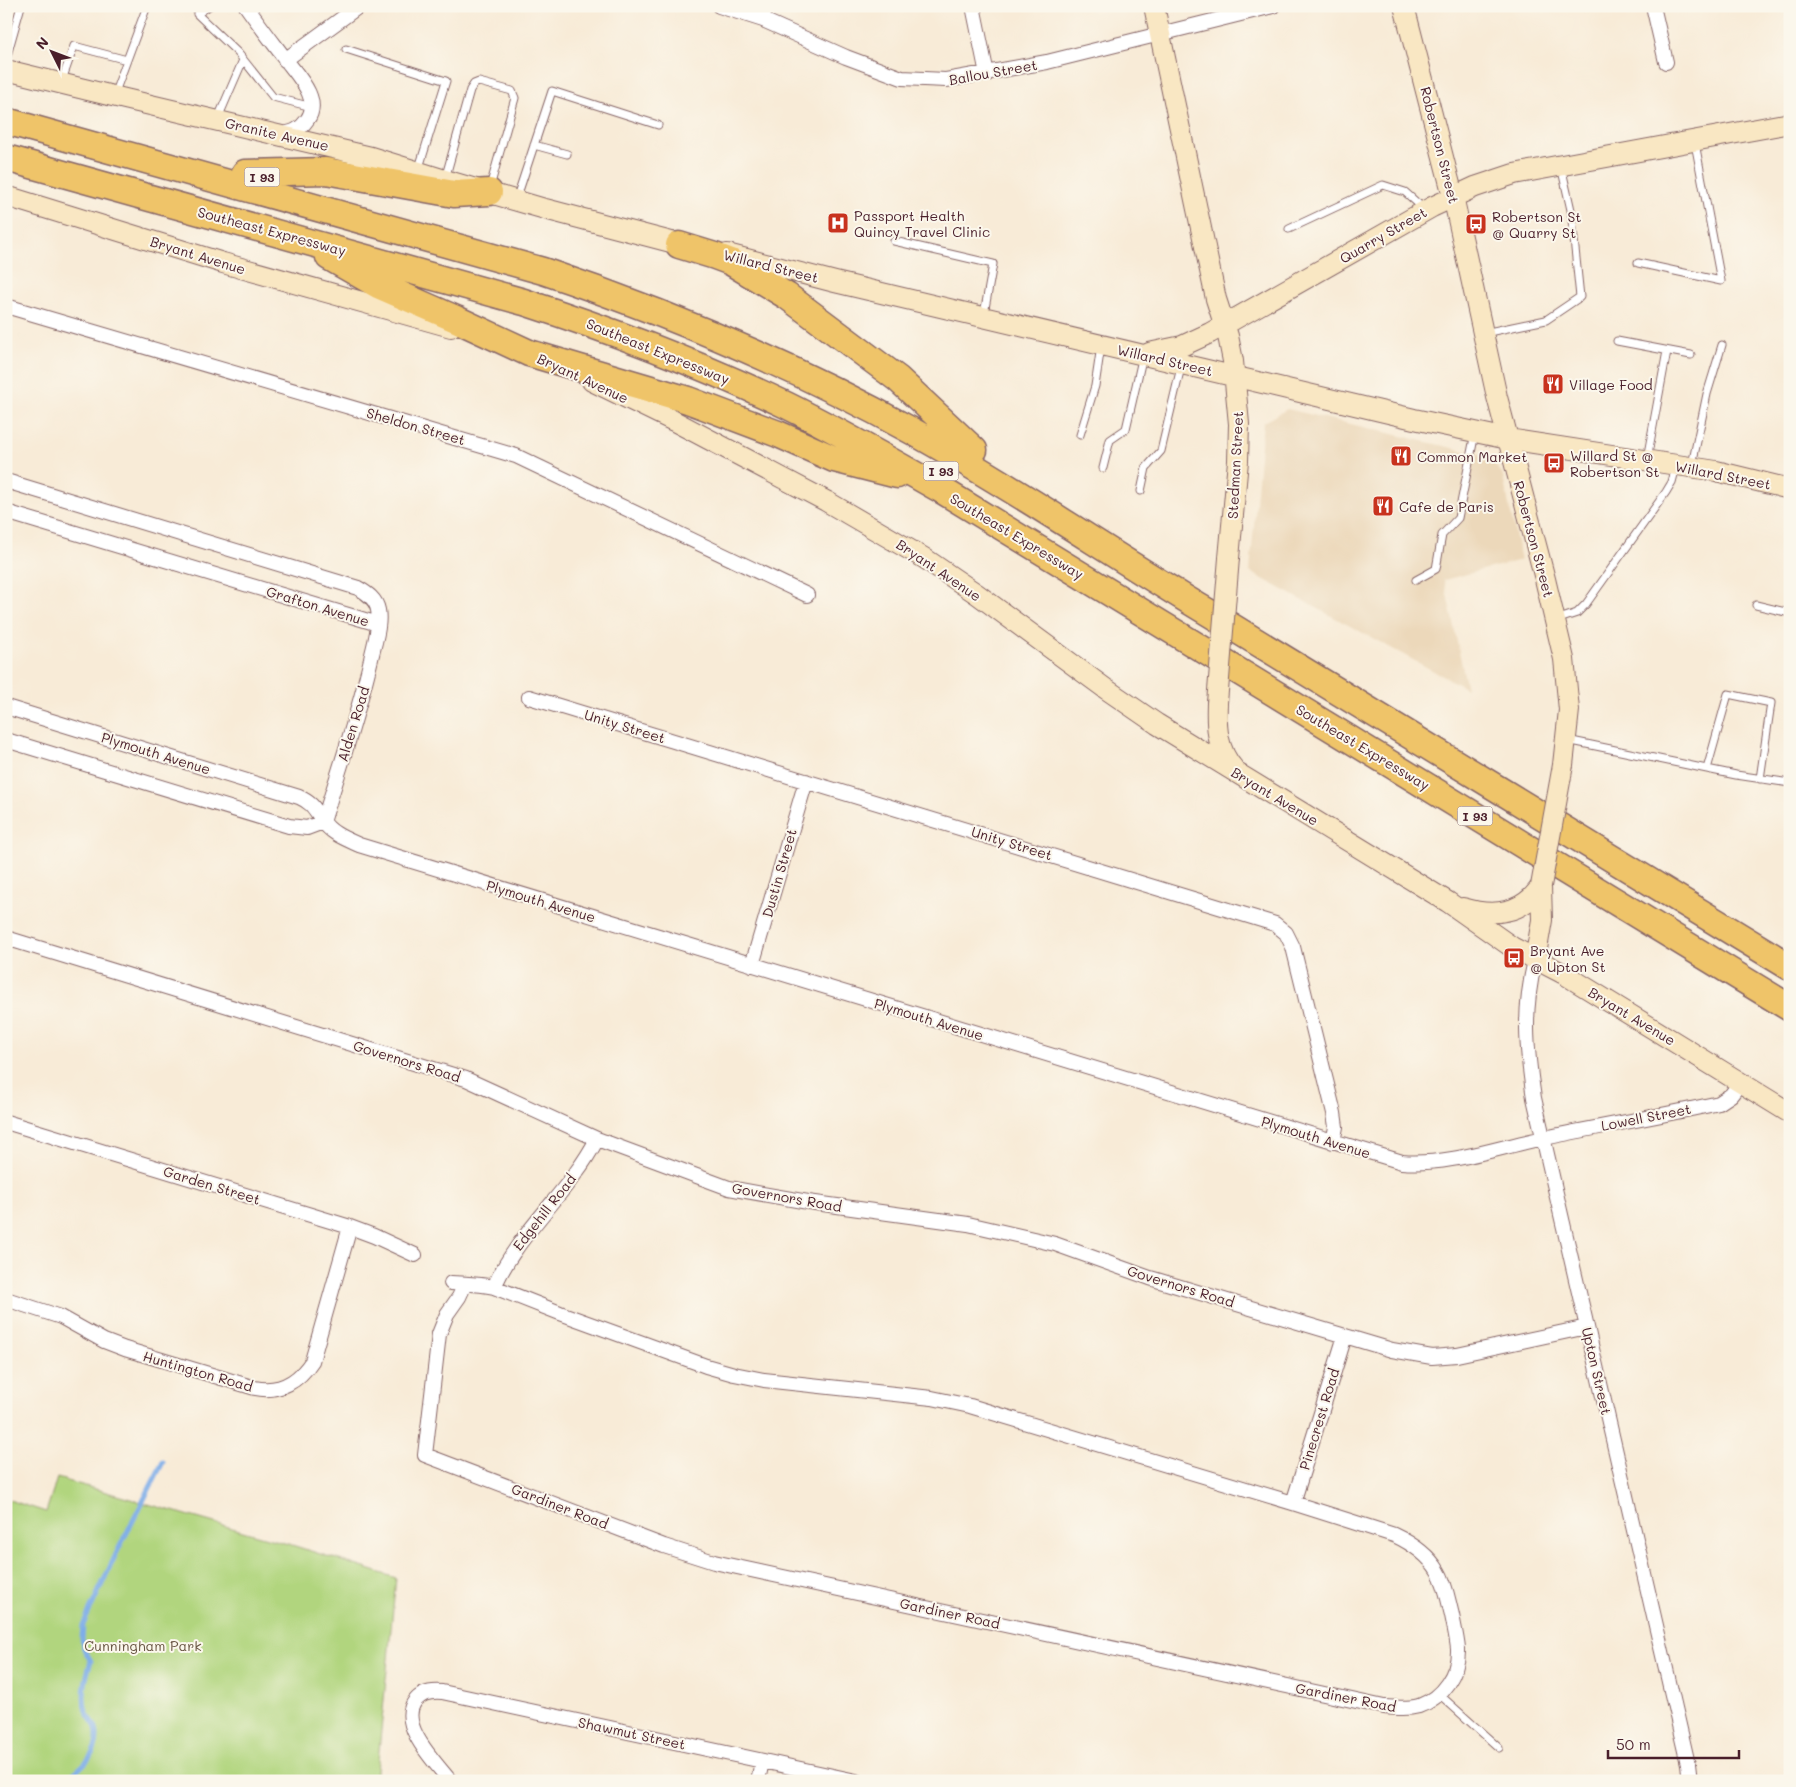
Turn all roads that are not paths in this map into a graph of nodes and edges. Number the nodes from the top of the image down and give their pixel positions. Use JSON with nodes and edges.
{"nodes":[{"id":1,"x":21,"y":6,"type":"edge"},
{"id":2,"x":146,"y":6,"type":"edge"},
{"id":3,"x":209,"y":6,"type":"edge"},
{"id":4,"x":246,"y":6,"type":"edge"},
{"id":5,"x":359,"y":6,"type":"edge"},
{"id":6,"x":719,"y":6,"type":"edge"},
{"id":7,"x":973,"y":6,"type":"edge"},
{"id":8,"x":1154,"y":6,"type":"edge"},
{"id":9,"x":1273,"y":6,"type":"edge"},
{"id":10,"x":1404,"y":6,"type":"edge"},
{"id":11,"x":1653,"y":6,"type":"edge"},
{"id":12,"x":764,"y":13,"type":"edge"},
{"id":13,"x":1159,"y":35,"type":"junction"},
{"id":14,"x":346,"y":49,"type":"dead end"},
{"id":15,"x":6,"y":58,"type":"edge"},
{"id":16,"x":127,"y":60,"type":"junction"},
{"id":17,"x":244,"y":60,"type":"junction"},
{"id":18,"x":286,"y":60,"type":"junction"},
{"id":19,"x":1666,"y":62,"type":"dead end"},
{"id":20,"x":6,"y":70,"type":"edge"},
{"id":21,"x":988,"y":74,"type":"junction"},
{"id":22,"x":61,"y":83,"type":"junction"},
{"id":23,"x":114,"y":97,"type":"junction"},
{"id":24,"x":6,"y":107,"type":"edge"},
{"id":25,"x":312,"y":107,"type":"junction"},
{"id":26,"x":216,"y":120,"type":"junction"},
{"id":27,"x":6,"y":121,"type":"edge"},
{"id":28,"x":1790,"y":123,"type":"edge"},
{"id":29,"x":658,"y":125,"type":"dead end"},
{"id":30,"x":280,"y":134,"type":"junction"},
{"id":31,"x":1695,"y":140,"type":"junction"},
{"id":32,"x":6,"y":142,"type":"edge"},
{"id":33,"x":534,"y":145,"type":"junction"},
{"id":34,"x":567,"y":154,"type":"dead end"},
{"id":35,"x":6,"y":158,"type":"edge"},
{"id":36,"x":1561,"y":165,"type":"junction"},
{"id":37,"x":418,"y":171,"type":"junction"},
{"id":38,"x":245,"y":173,"type":"junction"},
{"id":39,"x":445,"y":180,"type":"junction"},
{"id":40,"x":488,"y":192,"type":"junction"},
{"id":41,"x":6,"y":196,"type":"edge"},
{"id":42,"x":1453,"y":196,"type":"junction"},
{"id":43,"x":516,"y":200,"type":"junction"},
{"id":44,"x":545,"y":209,"type":"joint"},
{"id":45,"x":1427,"y":210,"type":"junction"},
{"id":46,"x":1288,"y":229,"type":"dead end"},
{"id":47,"x":298,"y":238,"type":"junction"},
{"id":48,"x":894,"y":241,"type":"dead end"},
{"id":49,"x":679,"y":245,"type":"junction"},
{"id":50,"x":1638,"y":263,"type":"dead end"},
{"id":51,"x":6,"y":306,"type":"edge"},
{"id":52,"x":984,"y":317,"type":"junction"},
{"id":53,"x":1224,"y":326,"type":"junction"},
{"id":54,"x":1483,"y":334,"type":"junction"},
{"id":55,"x":1617,"y":341,"type":"dead end"},
{"id":56,"x":1101,"y":345,"type":"junction"},
{"id":57,"x":1722,"y":345,"type":"dead end"},
{"id":58,"x":1667,"y":351,"type":"junction"},
{"id":59,"x":529,"y":353,"type":"junction"},
{"id":60,"x":1140,"y":354,"type":"junction"},
{"id":61,"x":1691,"y":355,"type":"dead end"},
{"id":62,"x":1182,"y":364,"type":"junction"},
{"id":63,"x":1235,"y":376,"type":"junction"},
{"id":64,"x":1475,"y":432,"type":"junction"},
{"id":65,"x":1080,"y":435,"type":"dead end"},
{"id":66,"x":1508,"y":439,"type":"junction"},
{"id":67,"x":974,"y":450,"type":"junction"},
{"id":68,"x":1647,"y":460,"type":"junction"},
{"id":69,"x":1684,"y":466,"type":"junction"},
{"id":70,"x":1103,"y":468,"type":"dead end"},
{"id":71,"x":6,"y":481,"type":"edge"},
{"id":72,"x":927,"y":482,"type":"junction"},
{"id":73,"x":1790,"y":489,"type":"edge"},
{"id":74,"x":1141,"y":491,"type":"dead end"},
{"id":75,"x":6,"y":512,"type":"edge"},
{"id":76,"x":1416,"y":580,"type":"dead end"},
{"id":77,"x":807,"y":596,"type":"dead end"},
{"id":78,"x":1756,"y":605,"type":"dead end"},
{"id":79,"x":1790,"y":613,"type":"edge"},
{"id":80,"x":1556,"y":620,"type":"junction"},
{"id":81,"x":378,"y":624,"type":"junction"},
{"id":82,"x":529,"y":697,"type":"dead end"},
{"id":83,"x":6,"y":707,"type":"edge"},
{"id":84,"x":6,"y":740,"type":"edge"},
{"id":85,"x":1567,"y":740,"type":"junction"},
{"id":86,"x":1708,"y":769,"type":"junction"},
{"id":87,"x":1241,"y":776,"type":"junction"},
{"id":88,"x":1760,"y":779,"type":"junction"},
{"id":89,"x":806,"y":781,"type":"junction"},
{"id":90,"x":1790,"y":783,"type":"edge"},
{"id":91,"x":323,"y":822,"type":"junction"},
{"id":92,"x":1541,"y":886,"type":"junction"},
{"id":93,"x":1448,"y":902,"type":"junction"},
{"id":94,"x":6,"y":938,"type":"edge"},
{"id":95,"x":1790,"y":950,"type":"edge"},
{"id":96,"x":1535,"y":960,"type":"junction"},
{"id":97,"x":752,"y":965,"type":"junction"},
{"id":98,"x":1790,"y":967,"type":"edge"},
{"id":99,"x":1790,"y":988,"type":"edge"},
{"id":100,"x":1790,"y":1008,"type":"edge"},
{"id":101,"x":1741,"y":1082,"type":"junction"},
{"id":102,"x":1790,"y":1113,"type":"edge"},
{"id":103,"x":6,"y":1122,"type":"edge"},
{"id":104,"x":1543,"y":1138,"type":"junction"},
{"id":105,"x":597,"y":1139,"type":"junction"},
{"id":106,"x":1333,"y":1142,"type":"junction"},
{"id":107,"x":350,"y":1227,"type":"junction"},
{"id":108,"x":415,"y":1255,"type":"dead end"},
{"id":109,"x":494,"y":1286,"type":"junction"},
{"id":110,"x":6,"y":1299,"type":"edge"},
{"id":111,"x":1587,"y":1327,"type":"junction"},
{"id":112,"x":1346,"y":1336,"type":"junction"},
{"id":113,"x":1293,"y":1503,"type":"junction"},
{"id":114,"x":1439,"y":1694,"type":"junction"},
{"id":115,"x":1499,"y":1748,"type":"dead end"},
{"id":116,"x":762,"y":1761,"type":"junction"},
{"id":117,"x":450,"y":1781,"type":"edge"},
{"id":118,"x":758,"y":1781,"type":"edge"},
{"id":119,"x":856,"y":1781,"type":"edge"},
{"id":120,"x":1690,"y":1781,"type":"edge"}],
"edges":[{"from":1,"to":15,"type":"lane"},
{"from":2,"to":16,"type":"lane"},
{"from":3,"to":17,"type":"lane"},
{"from":4,"to":18,"type":"street"},
{"from":5,"to":18,"type":"street"},
{"from":6,"to":12,"type":"street","name":"Ballou Street"},
{"from":7,"to":21,"type":"street"},
{"from":8,"to":13,"type":"main road","name":"Stedman Street"},
{"from":9,"to":13,"type":"street","name":"Ballou Street"},
{"from":10,"to":42,"type":"main road","name":"Robertson Street"},
{"from":11,"to":19,"type":"street"},
{"from":12,"to":21,"type":"street","name":"Ballou Street"},
{"from":13,"to":21,"type":"street","name":"Ballou Street"},
{"from":13,"to":53,"type":"main road","name":"Stedman Street"},
{"from":14,"to":37,"type":"lane"},
{"from":16,"to":22,"type":"lane"},
{"from":16,"to":23,"type":"lane"},
{"from":17,"to":25,"type":"lane"},
{"from":17,"to":26,"type":"lane"},
{"from":18,"to":25,"type":"street"},
{"from":20,"to":22,"type":"main road","name":"Granite Avenue"},
{"from":22,"to":23,"type":"main road","name":"Granite Avenue"},
{"from":23,"to":26,"type":"main road","name":"Granite Avenue"},
{"from":24,"to":38,"type":"highway","number":"I 93"},
{"from":25,"to":30,"type":"street"},
{"from":26,"to":30,"type":"main road","name":"Granite Avenue"},
{"from":27,"to":98,"type":"highway","number":"I 93"},
{"from":28,"to":31,"type":"main road","name":"Quarry Street"},
{"from":29,"to":33,"type":"lane"},
{"from":30,"to":37,"type":"main road","name":"Granite Avenue"},
{"from":31,"to":36,"type":"main road","name":"Quarry Street"},
{"from":31,"to":50,"type":"lane"},
{"from":32,"to":99,"type":"highway","number":"I 93"},
{"from":33,"to":34,"type":"lane"},
{"from":33,"to":43,"type":"lane"},
{"from":35,"to":47,"type":"highway","name":"Southeast Expressway","number":"I 93"},
{"from":36,"to":42,"type":"main road","name":"Quarry Street"},
{"from":36,"to":54,"type":"lane"},
{"from":37,"to":39,"type":"main road","name":"Granite Avenue"},
{"from":38,"to":40,"type":"highway"},
{"from":38,"to":67,"type":"highway","number":"I 93"},
{"from":39,"to":40,"type":"main road","name":"Granite Avenue"},
{"from":39,"to":40,"type":"lane"},
{"from":40,"to":43,"type":"main road","name":"Granite Avenue"},
{"from":41,"to":59,"type":"main road","name":"Bryant Avenue"},
{"from":42,"to":45,"type":"main road","name":"Quarry Street"},
{"from":42,"to":54,"type":"main road","name":"Robertson Street"},
{"from":43,"to":44,"type":"main road","name":"Granite Avenue"},
{"from":44,"to":49,"type":"main road","name":"Willard Street"},
{"from":45,"to":46,"type":"lane"},
{"from":45,"to":53,"type":"main road","name":"Quarry Street"},
{"from":47,"to":59,"type":"highway"},
{"from":47,"to":72,"type":"highway","name":"Southeast Expressway","number":"I 93"},
{"from":48,"to":52,"type":"lane"},
{"from":49,"to":52,"type":"main road","name":"Willard Street"},
{"from":49,"to":67,"type":"highway"},
{"from":51,"to":77,"type":"street","name":"Sheldon Street"},
{"from":52,"to":56,"type":"main road","name":"Willard Street"},
{"from":53,"to":60,"type":"main road","name":"Quarry Street"},
{"from":53,"to":63,"type":"main road","name":"Stedman Street"},
{"from":54,"to":66,"type":"main road","name":"Robertson Street"},
{"from":55,"to":58,"type":"lane"},
{"from":56,"to":60,"type":"main road","name":"Willard Street"},
{"from":56,"to":65,"type":"lane"},
{"from":57,"to":69,"type":"lane"},
{"from":58,"to":61,"type":"lane"},
{"from":58,"to":68,"type":"lane"},
{"from":59,"to":72,"type":"highway"},
{"from":59,"to":87,"type":"main road","name":"Bryant Avenue"},
{"from":60,"to":62,"type":"main road","name":"Willard Street"},
{"from":60,"to":70,"type":"lane"},
{"from":62,"to":63,"type":"main road","name":"Willard Street"},
{"from":62,"to":74,"type":"lane"},
{"from":63,"to":64,"type":"main road","name":"Willard Street"},
{"from":63,"to":87,"type":"main road","name":"Stedman Street","bridge":true},
{"from":64,"to":66,"type":"main road","name":"Willard Street"},
{"from":64,"to":76,"type":"lane"},
{"from":66,"to":68,"type":"main road","name":"Willard Street"},
{"from":66,"to":80,"type":"main road","name":"Robertson Street"},
{"from":67,"to":95,"type":"highway","number":"I 93"},
{"from":68,"to":69,"type":"main road","name":"Willard Street"},
{"from":69,"to":73,"type":"main road","name":"Willard Street"},
{"from":69,"to":80,"type":"lane"},
{"from":71,"to":81,"type":"street","name":"Grafton Avenue"},
{"from":72,"to":100,"type":"highway","name":"Southeast Expressway","number":"I 93"},
{"from":75,"to":81,"type":"street","name":"Grafton Avenue"},
{"from":78,"to":79,"type":"lane"},
{"from":80,"to":85,"type":"main road","name":"Robertson Street"},
{"from":81,"to":91,"type":"street","name":"Alden Road"},
{"from":82,"to":89,"type":"street","name":"Unity Street"},
{"from":83,"to":91,"type":"street","name":"Plymouth Avenue"},
{"from":84,"to":91,"type":"street"},
{"from":85,"to":86,"type":"lane"},
{"from":85,"to":92,"type":"main road","name":"Robertson Street","bridge":true},
{"from":86,"to":88,"type":"lane"},
{"from":86,"to":88,"type":"lane"},
{"from":87,"to":93,"type":"main road","name":"Bryant Avenue"},
{"from":88,"to":90,"type":"lane"},
{"from":89,"to":97,"type":"street","name":"Dustin Street"},
{"from":89,"to":106,"type":"street","name":"Unity Street"},
{"from":91,"to":97,"type":"street","name":"Plymouth Avenue"},
{"from":92,"to":93,"type":"main road"},
{"from":92,"to":96,"type":"main road","name":"Robertson Street"},
{"from":93,"to":96,"type":"main road","name":"Bryant Avenue"},
{"from":94,"to":105,"type":"street","name":"Governors Road"},
{"from":96,"to":101,"type":"main road","name":"Bryant Avenue"},
{"from":96,"to":104,"type":"street","name":"Upton Street"},
{"from":97,"to":106,"type":"street","name":"Plymouth Avenue"},
{"from":101,"to":102,"type":"main road","name":"Bryant Avenue"},
{"from":101,"to":104,"type":"street","name":"Lowell Street"},
{"from":103,"to":107,"type":"street","name":"Garden Street"},
{"from":104,"to":106,"type":"street","name":"Plymouth Avenue"},
{"from":104,"to":111,"type":"street","name":"Upton Street"},
{"from":105,"to":109,"type":"street","name":"Edgehill Road"},
{"from":105,"to":112,"type":"street","name":"Governors Road"},
{"from":107,"to":108,"type":"street","name":"Garden Street"},
{"from":107,"to":110,"type":"street","name":"Huntington Road"},
{"from":109,"to":113,"type":"street","name":"Gardiner Road"},
{"from":109,"to":114,"type":"street","name":"Gardiner Road"},
{"from":111,"to":112,"type":"street","name":"Governors Road"},
{"from":111,"to":120,"type":"street","name":"Upton Street"},
{"from":112,"to":113,"type":"street","name":"Pinecrest Road"},
{"from":113,"to":114,"type":"street","name":"Gardiner Road"},
{"from":114,"to":115,"type":"lane"},
{"from":116,"to":117,"type":"street","name":"Shawmut Street"},
{"from":116,"to":118,"type":"street"},
{"from":116,"to":119,"type":"street","name":"Shawmut Street"}]}
